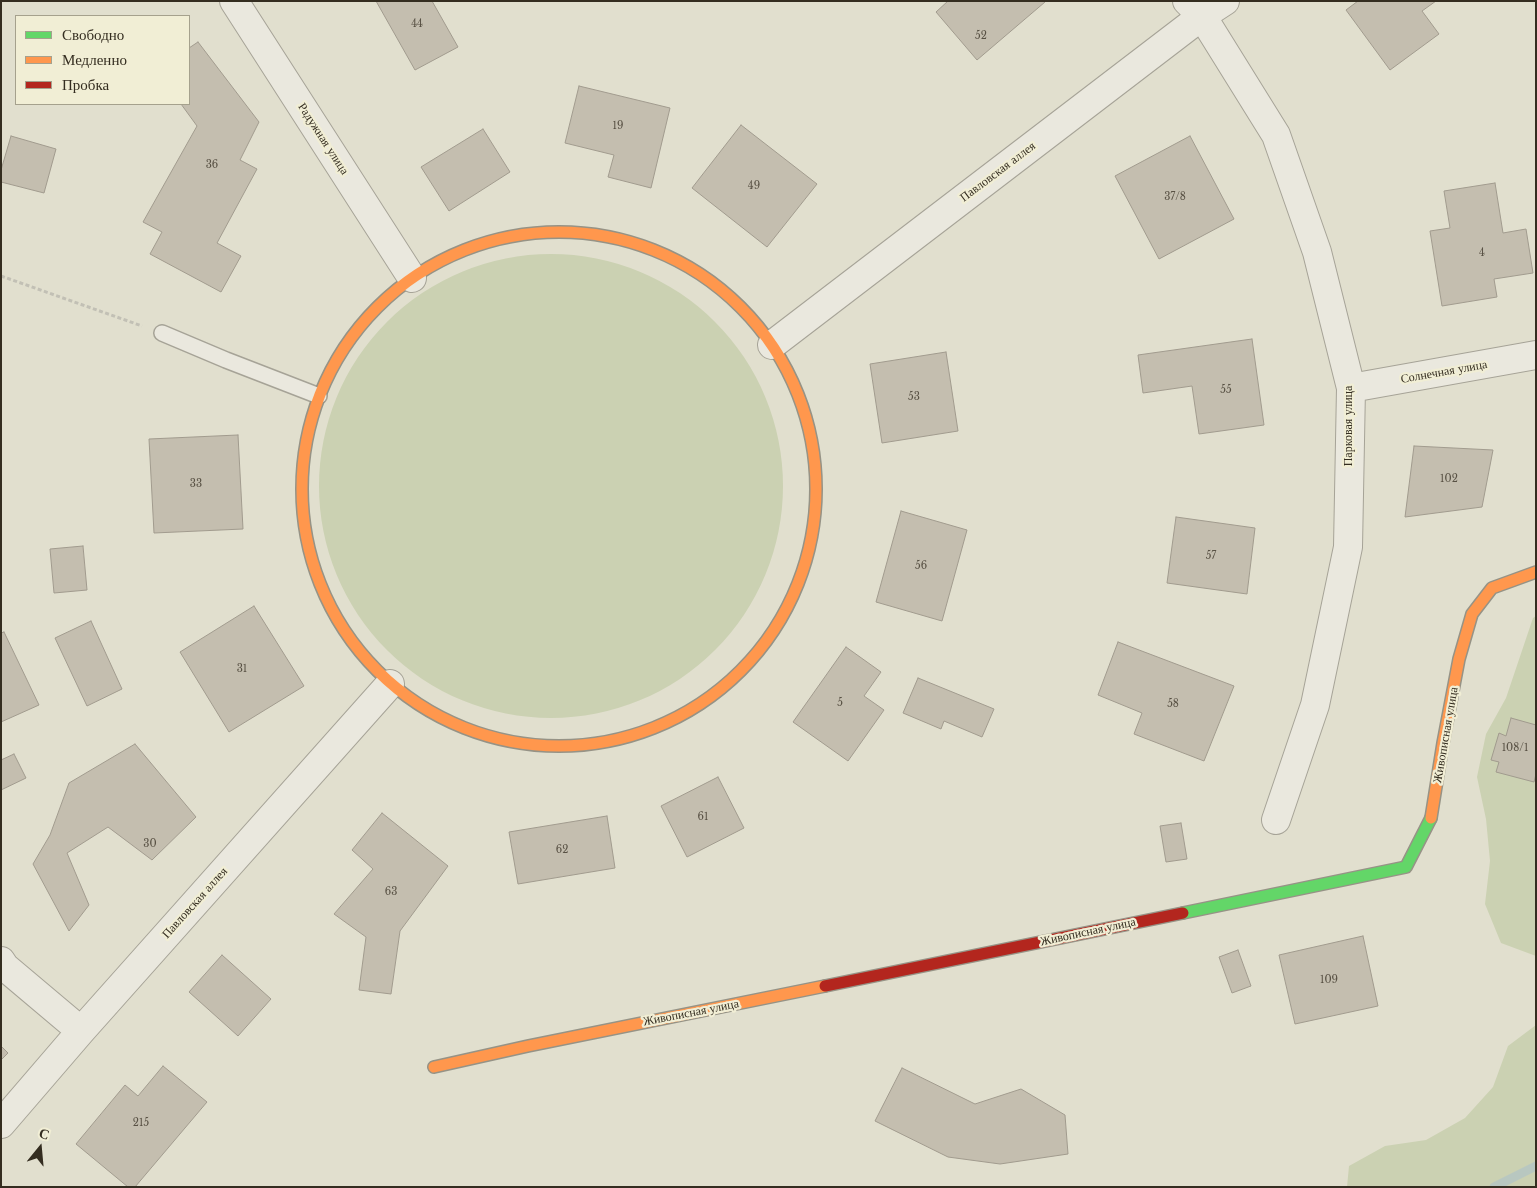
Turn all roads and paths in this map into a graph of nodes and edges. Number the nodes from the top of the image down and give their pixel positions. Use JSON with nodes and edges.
{"nodes":[{"id":1,"x":234,"y":1,"type":"edge"},
{"id":2,"x":1225,"y":1,"type":"edge"},
{"id":3,"x":1194,"y":8,"type":"edge"},
{"id":4,"x":1,"y":276,"type":"edge"},
{"id":5,"x":412,"y":278,"type":"junction"},
{"id":6,"x":162,"y":333,"type":"joint"},
{"id":7,"x":772,"y":345,"type":"junction"},
{"id":8,"x":1536,"y":355,"type":"edge"},
{"id":9,"x":1351,"y":388,"type":"junction"},
{"id":10,"x":319,"y":396,"type":"junction"},
{"id":11,"x":1536,"y":572,"type":"edge"},
{"id":12,"x":390,"y":684,"type":"junction"},
{"id":13,"x":1276,"y":820,"type":"dead end"},
{"id":14,"x":1,"y":961,"type":"edge"},
{"id":15,"x":81,"y":1031,"type":"junction"},
{"id":16,"x":434,"y":1067,"type":"dead end"},
{"id":17,"x":1,"y":1124,"type":"edge"}],
"edges":[{"from":1,"to":5,"type":"street","name":"Радужная улица"},
{"from":2,"to":3,"type":"street","name":"Павловская аллея"},
{"from":3,"to":7,"type":"street","name":"Павловская аллея"},
{"from":3,"to":9,"type":"street","name":"Парковая улица"},
{"from":4,"to":6,"type":"path"},
{"from":5,"to":7,"type":"street"},
{"from":5,"to":10,"type":"street"},
{"from":6,"to":10,"type":"lane"},
{"from":7,"to":12,"type":"street"},
{"from":8,"to":9,"type":"street","name":"Солнечная улица"},
{"from":9,"to":13,"type":"street","name":"Парковая улица"},
{"from":10,"to":12,"type":"street"},
{"from":11,"to":16,"type":"street","name":"Живописная улица"},
{"from":12,"to":15,"type":"street","name":"Павловская аллея"},
{"from":14,"to":15,"type":"street"},
{"from":15,"to":17,"type":"street","name":"Павловская аллея"}]}
